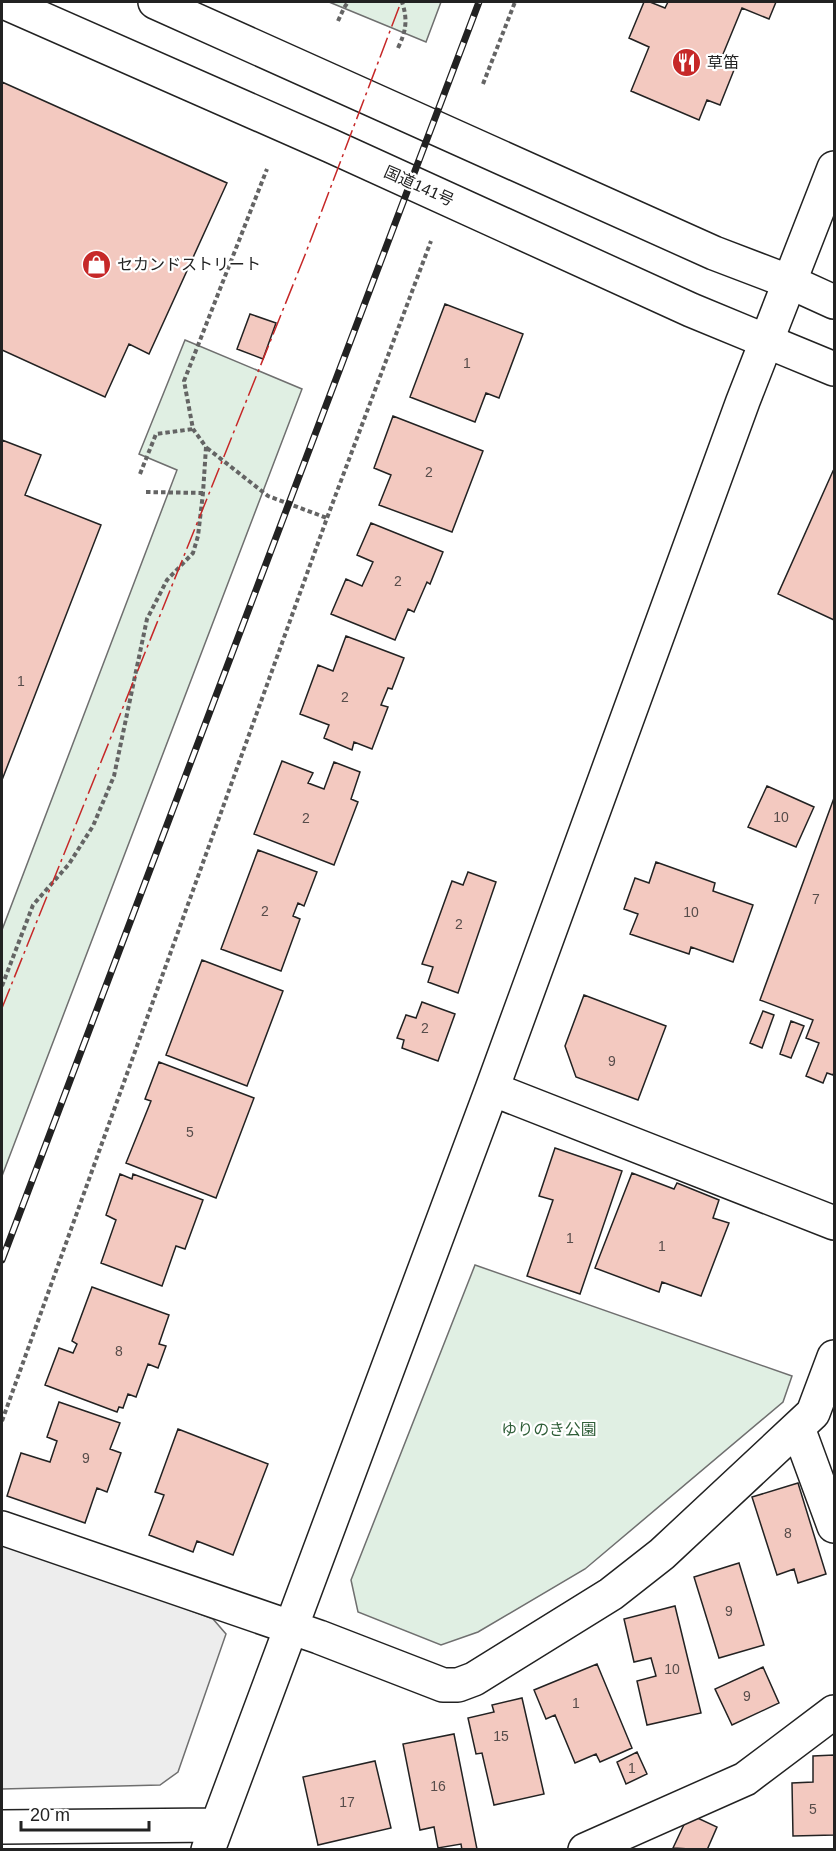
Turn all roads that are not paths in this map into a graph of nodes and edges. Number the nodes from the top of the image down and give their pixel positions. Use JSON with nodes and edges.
{"nodes":[{"id":1,"x":4,"y":2,"type":"edge"},
{"id":2,"x":155,"y":2,"type":"edge"},
{"id":3,"x":834,"y":168,"type":"edge"},
{"id":4,"x":790,"y":282,"type":"junction"},
{"id":5,"x":834,"y":302,"type":"edge"},
{"id":6,"x":767,"y":342,"type":"junction"},
{"id":7,"x":834,"y":369,"type":"edge"},
{"id":8,"x":492,"y":1089,"type":"junction"},
{"id":9,"x":834,"y":1223,"type":"edge"},
{"id":10,"x":834,"y":1357,"type":"edge"},
{"id":11,"x":798,"y":1428,"type":"junction"},
{"id":12,"x":834,"y":1526,"type":"edge"},
{"id":13,"x":2,"y":1528,"type":"edge"},
{"id":14,"x":290,"y":1627,"type":"junction"},
{"id":15,"x":834,"y":1712,"type":"edge"},
{"id":16,"x":2,"y":1827,"type":"edge"},
{"id":17,"x":212,"y":1837,"type":"edge"},
{"id":18,"x":585,"y":1850,"type":"edge"}],
"edges":[{"from":1,"to":6,"type":"main road","name":"国道141号"},
{"from":2,"to":4,"type":"main road"},
{"from":3,"to":4,"type":"main road"},
{"from":4,"to":5,"type":"main road"},
{"from":4,"to":6,"type":"main road"},
{"from":6,"to":7,"type":"main road","name":"国道141号"},
{"from":6,"to":8,"type":"main road"},
{"from":8,"to":9,"type":"main road"},
{"from":8,"to":14,"type":"main road"},
{"from":10,"to":11,"type":"main road"},
{"from":11,"to":12,"type":"main road"},
{"from":11,"to":14,"type":"main road"},
{"from":13,"to":14,"type":"main road"},
{"from":14,"to":17,"type":"main road"},
{"from":15,"to":18,"type":"main road"},
{"from":16,"to":17,"type":"main road"}]}
